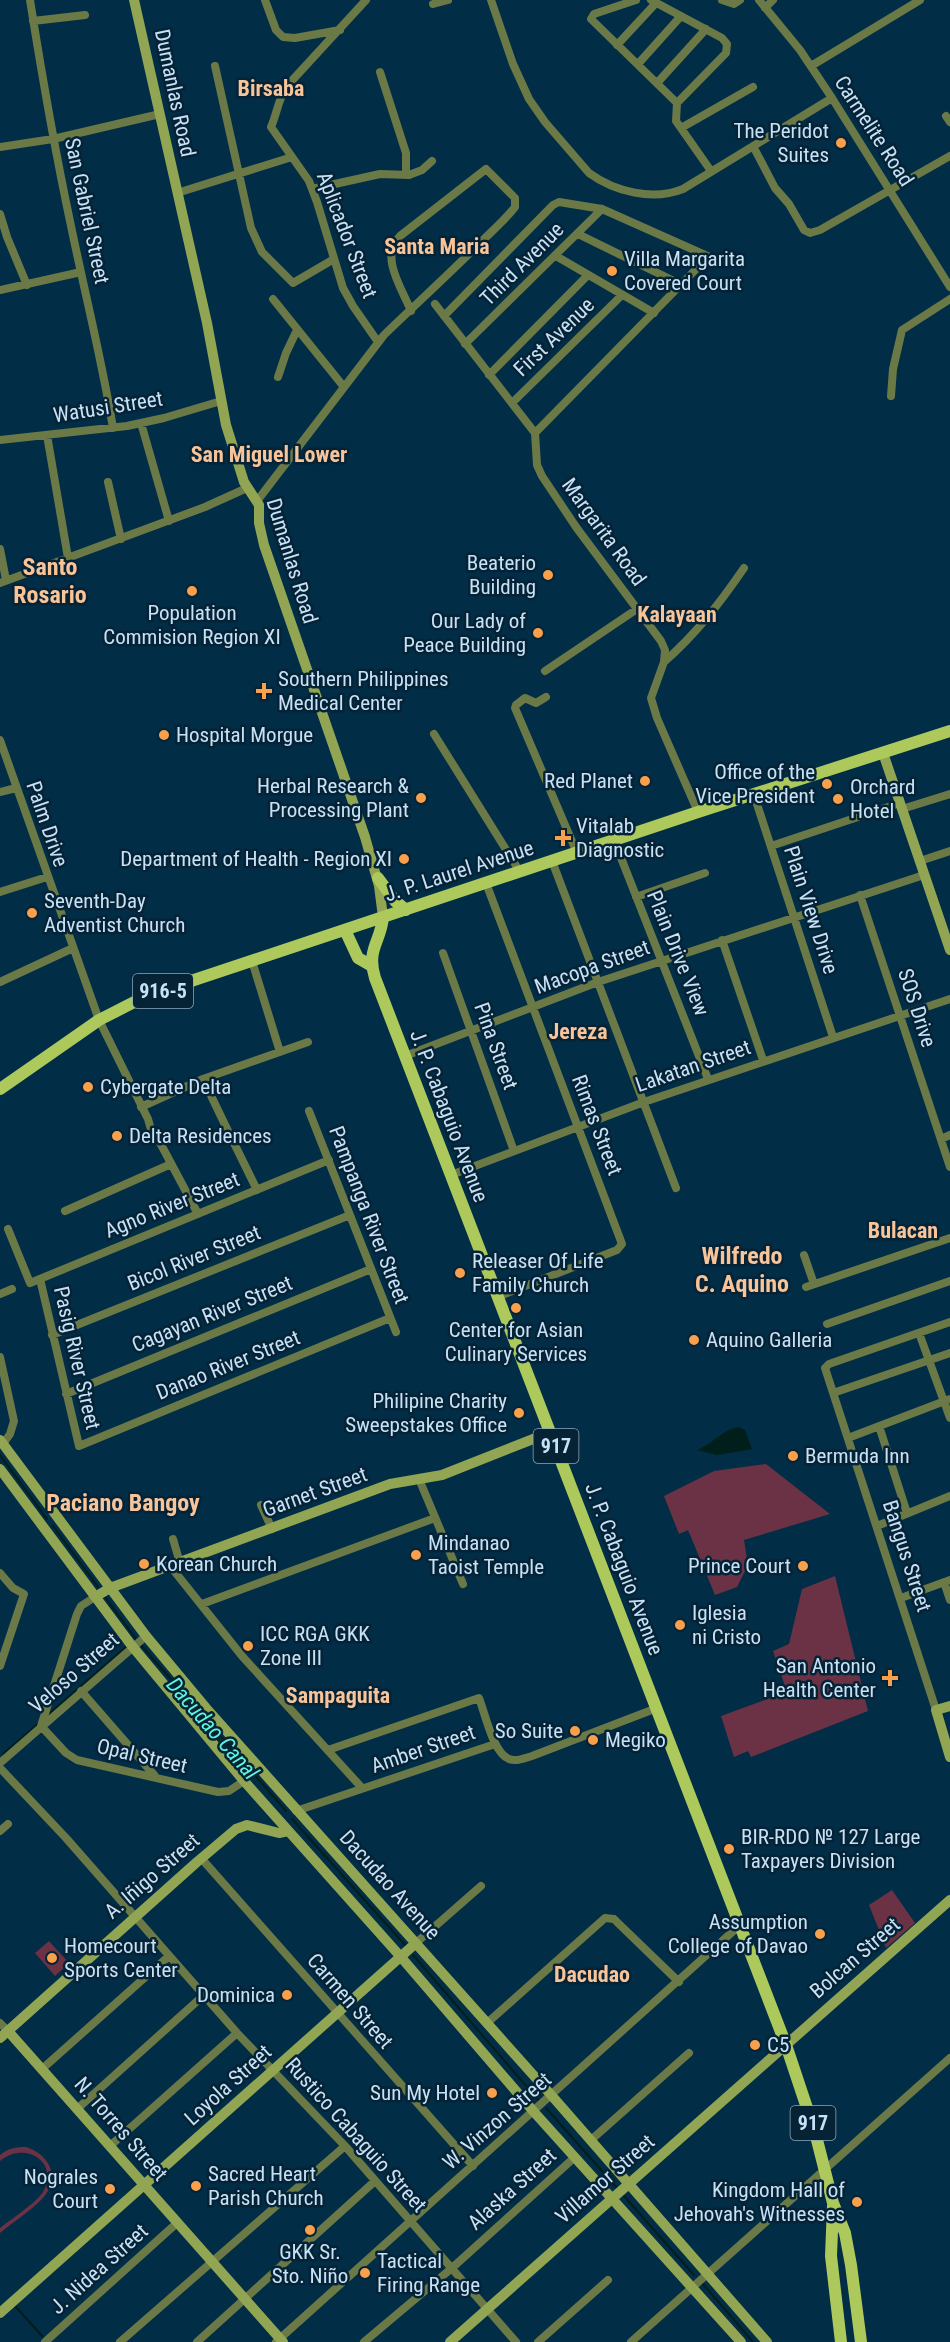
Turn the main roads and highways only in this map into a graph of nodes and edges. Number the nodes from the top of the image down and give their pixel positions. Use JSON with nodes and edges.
{"nodes":[{"id":1,"x":134,"y":0,"type":"edge"},
{"id":2,"x":950,"y":731,"type":"edge"},
{"id":3,"x":883,"y":753,"type":"junction"},
{"id":4,"x":378,"y":878,"type":"junction"},
{"id":5,"x":406,"y":910,"type":"junction"},
{"id":6,"x":383,"y":918,"type":"junction"},
{"id":7,"x":345,"y":930,"type":"junction"},
{"id":8,"x":950,"y":950,"type":"edge"},
{"id":9,"x":372,"y":966,"type":"junction"},
{"id":10,"x":0,"y":1089,"type":"edge"},
{"id":11,"x":551,"y":1432,"type":"junction"},
{"id":12,"x":1,"y":1442,"type":"edge"},
{"id":13,"x":0,"y":1469,"type":"edge"},
{"id":14,"x":56,"y":1514,"type":"junction"},
{"id":15,"x":42,"y":1525,"type":"junction"},
{"id":16,"x":110,"y":1588,"type":"junction"},
{"id":17,"x":95,"y":1597,"type":"junction"},
{"id":18,"x":950,"y":1706,"type":"edge"},
{"id":19,"x":950,"y":1756,"type":"edge"},
{"id":20,"x":288,"y":1831,"type":"junction"},
{"id":21,"x":949,"y":1902,"type":"edge"},
{"id":22,"x":416,"y":1943,"type":"junction"},
{"id":23,"x":400,"y":1956,"type":"junction"},
{"id":24,"x":3,"y":2030,"type":"edge"},
{"id":25,"x":786,"y":2045,"type":"junction"},
{"id":26,"x":144,"y":2185,"type":"junction"},
{"id":27,"x":629,"y":2185,"type":"junction"},
{"id":28,"x":613,"y":2198,"type":"junction"},
{"id":29,"x":833,"y":2203,"type":"junction"},
{"id":30,"x":845,"y":2233,"type":"junction"},
{"id":31,"x":830,"y":2235,"type":"junction"},
{"id":32,"x":842,"y":2266,"type":"junction"},
{"id":33,"x":0,"y":2313,"type":"edge"},
{"id":34,"x":280,"y":2341,"type":"edge"},
{"id":35,"x":450,"y":2342,"type":"edge"},
{"id":36,"x":741,"y":2342,"type":"edge"},
{"id":37,"x":767,"y":2342,"type":"edge"},
{"id":38,"x":841,"y":2342,"type":"edge"},
{"id":39,"x":847,"y":2342,"type":"edge"},
{"id":40,"x":855,"y":2342,"type":"edge"},
{"id":41,"x":861,"y":2342,"type":"edge"}],
"edges":[{"from":1,"to":4,"type":"main road","name":"Dumanlas Road"},
{"from":2,"to":3,"type":"main road","name":"J. P. Laurel Avenue","number":"916-5"},
{"from":3,"to":5,"type":"main road","name":"J. P. Laurel Avenue","number":"916-5"},
{"from":3,"to":8,"type":"main road"},
{"from":4,"to":5,"type":"main road"},
{"from":4,"to":6,"type":"main road","name":"Dumanlas Road"},
{"from":5,"to":6,"type":"main road","name":"J. P. Laurel Avenue","number":"916-5"},
{"from":6,"to":7,"type":"main road","name":"J. P. Laurel Avenue","number":"916-5"},
{"from":6,"to":9,"type":"main road"},
{"from":7,"to":9,"type":"main road"},
{"from":7,"to":10,"type":"main road","name":"J. P. Laurel Avenue","number":"916-5"},
{"from":9,"to":11,"type":"main road","name":"J. P. Cabaguio Avenue","number":"917"},
{"from":11,"to":16,"type":"main road","name":"Garnet Street"},
{"from":11,"to":25,"type":"main road","name":"J. P. Cabaguio Avenue","number":"917"},
{"from":12,"to":14,"type":"main road","name":"Dacudao Avenue"},
{"from":13,"to":15,"type":"main road","name":"Dacudao Avenue"},
{"from":14,"to":15,"type":"main road"},
{"from":14,"to":16,"type":"main road","name":"Dacudao Avenue"},
{"from":15,"to":17,"type":"main road","name":"Dacudao Avenue"},
{"from":16,"to":17,"type":"main road","name":"Garnet Street"},
{"from":16,"to":22,"type":"main road","name":"Dacudao Avenue"},
{"from":17,"to":20,"type":"main road","name":"Dacudao Avenue"},
{"from":18,"to":19,"type":"main road","name":"Bangus Street"},
{"from":20,"to":23,"type":"main road","name":"Dacudao Avenue"},
{"from":20,"to":24,"type":"main road","name":"A. Iñigo Street"},
{"from":21,"to":25,"type":"main road","name":"Bolcan Street"},
{"from":22,"to":23,"type":"main road","name":"Loyola Street"},
{"from":22,"to":27,"type":"main road","name":"Dacudao Avenue"},
{"from":23,"to":26,"type":"main road","name":"Loyola Street"},
{"from":23,"to":28,"type":"main road","name":"Dacudao Avenue"},
{"from":24,"to":26,"type":"main road","name":"N. Torres Street"},
{"from":25,"to":27,"type":"main road","name":"Villamor Street"},
{"from":25,"to":29,"type":"main road","name":"J. P. Cabaguio Avenue","number":"917"},
{"from":26,"to":33,"type":"main road","name":"Loyola Street"},
{"from":26,"to":34,"type":"main road","name":"N. Torres Street"},
{"from":27,"to":28,"type":"main road","name":"Villamor Street"},
{"from":27,"to":37,"type":"main road","name":"Dacudao Avenue"},
{"from":28,"to":35,"type":"main road","name":"Villamor Street"},
{"from":28,"to":36,"type":"main road","name":"Dacudao Avenue"},
{"from":29,"to":30,"type":"main road","name":"J. P. Cabaguio Avenue","number":"917"},
{"from":29,"to":31,"type":"main road","name":"J. P. Cabaguio Avenue","number":"917"},
{"from":30,"to":32,"type":"main road"},
{"from":30,"to":41,"type":"main road","name":"J. P. Cabaguio Avenue","number":"917"},
{"from":31,"to":32,"type":"main road"},
{"from":31,"to":38,"type":"main road","name":"J. P. Cabaguio Avenue","number":"917"},
{"from":32,"to":39,"type":"main road"},
{"from":32,"to":40,"type":"main road"}]}
